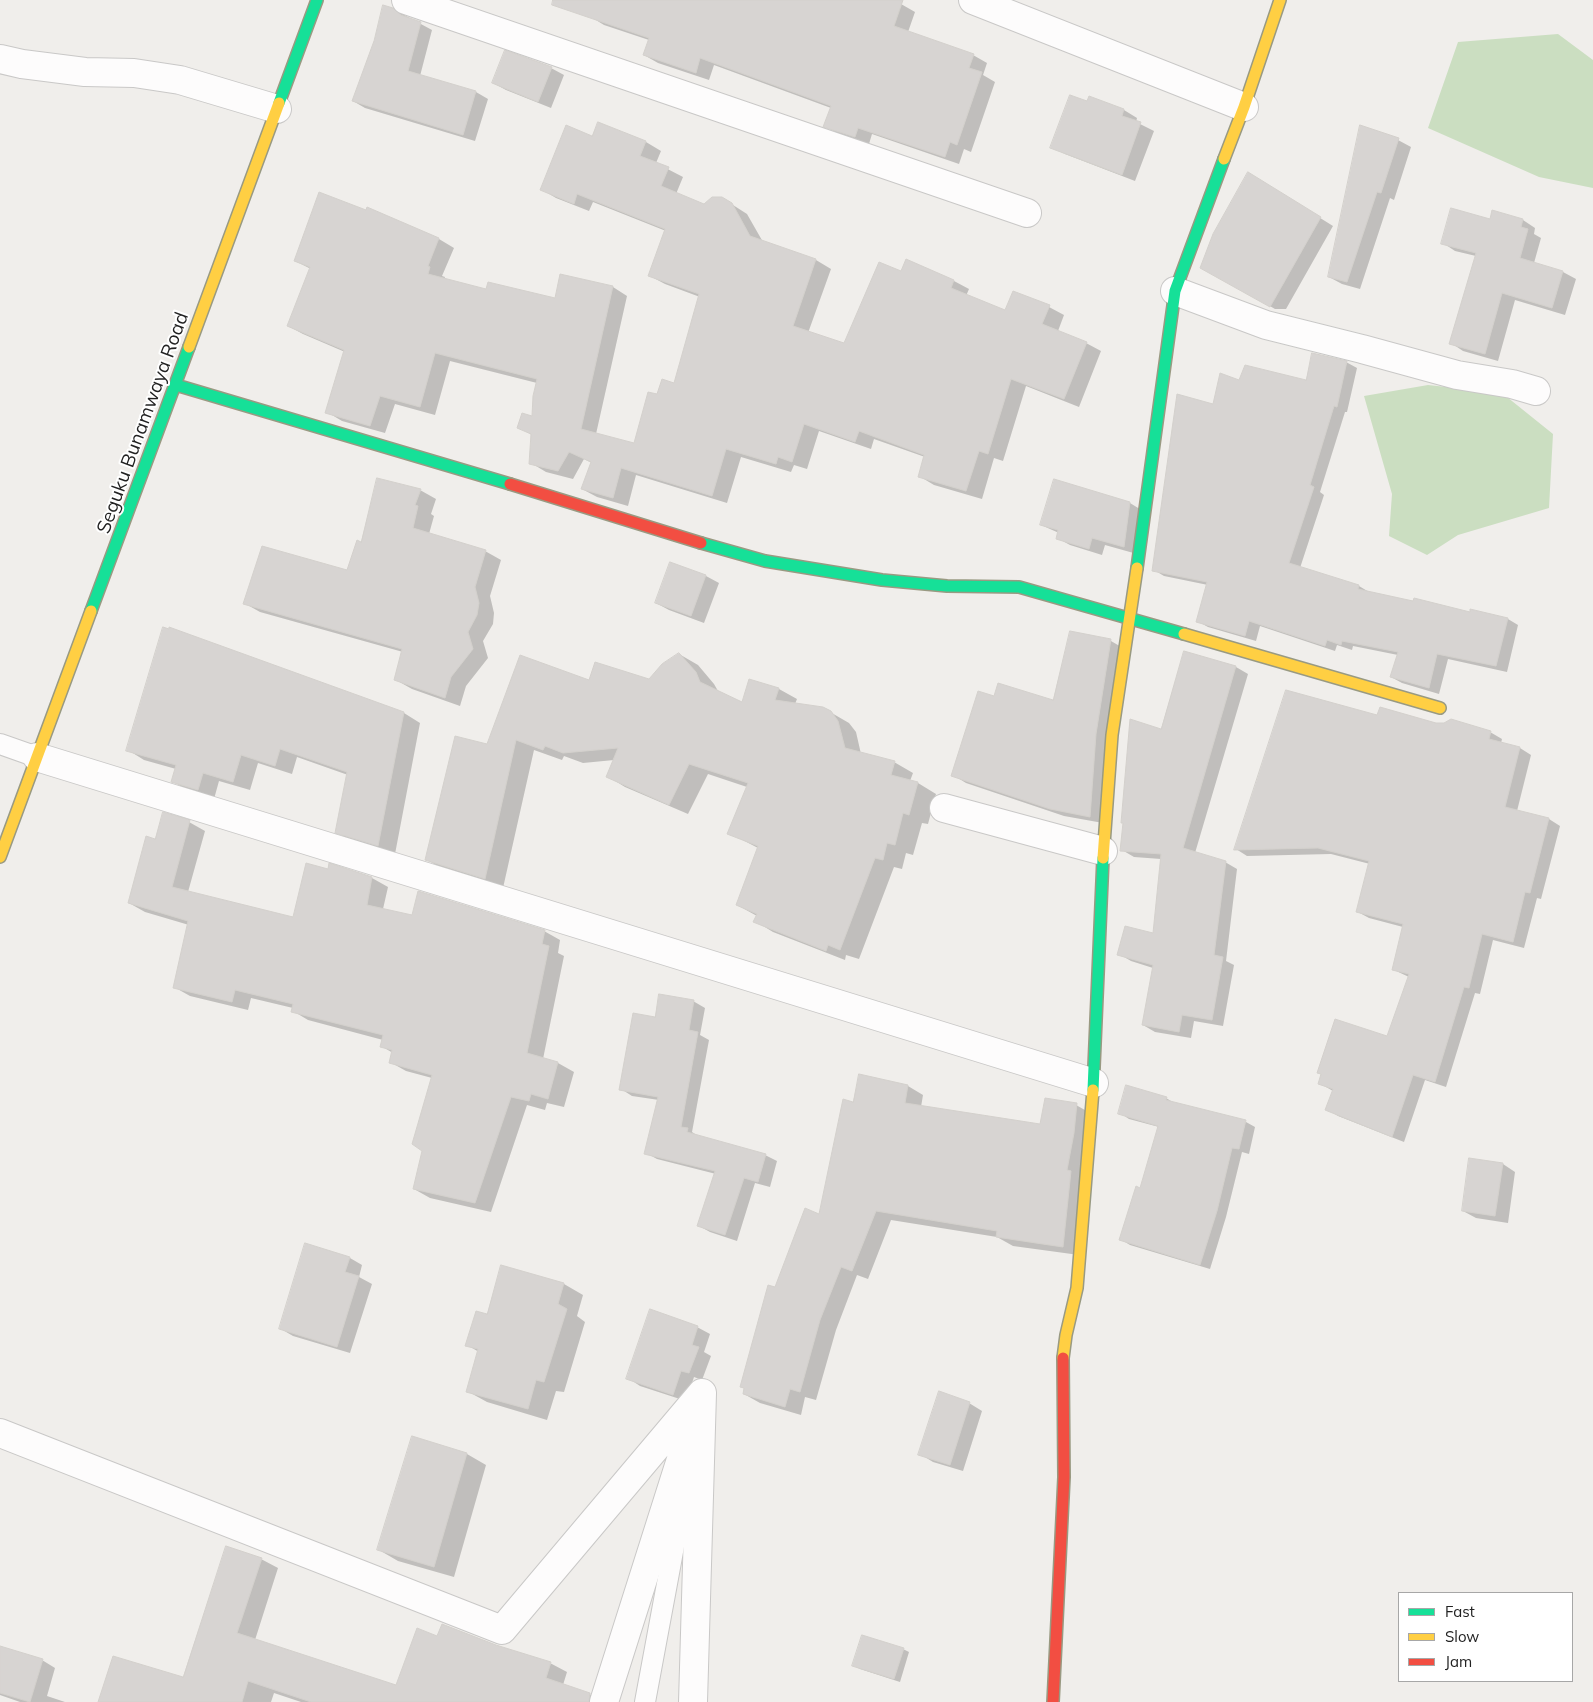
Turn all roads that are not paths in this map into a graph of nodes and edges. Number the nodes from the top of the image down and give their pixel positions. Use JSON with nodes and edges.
{"nodes":[{"id":1,"x":317,"y":0,"type":"edge"},
{"id":2,"x":406,"y":0,"type":"edge"},
{"id":3,"x":973,"y":0,"type":"edge"},
{"id":4,"x":1280,"y":0,"type":"edge"},
{"id":5,"x":0,"y":59,"type":"edge"},
{"id":6,"x":1244,"y":107,"type":"junction"},
{"id":7,"x":277,"y":109,"type":"junction"},
{"id":8,"x":1027,"y":212,"type":"dead end"},
{"id":9,"x":1175,"y":291,"type":"junction"},
{"id":10,"x":176,"y":385,"type":"junction"},
{"id":11,"x":1536,"y":391,"type":"dead end"},
{"id":12,"x":1130,"y":619,"type":"junction"},
{"id":13,"x":1440,"y":708,"type":"dead end"},
{"id":14,"x":0,"y":744,"type":"edge"},
{"id":15,"x":37,"y":757,"type":"junction"},
{"id":16,"x":944,"y":808,"type":"dead end"},
{"id":17,"x":1103,"y":851,"type":"junction"},
{"id":18,"x":0,"y":857,"type":"edge"},
{"id":19,"x":1094,"y":1083,"type":"junction"},
{"id":20,"x":702,"y":1393,"type":"junction"},
{"id":21,"x":0,"y":1433,"type":"edge"},
{"id":22,"x":604,"y":1702,"type":"edge"},
{"id":23,"x":644,"y":1702,"type":"edge"},
{"id":24,"x":693,"y":1702,"type":"edge"},
{"id":25,"x":1053,"y":1702,"type":"edge"}],
"edges":[{"from":1,"to":7,"type":"street","name":"Seguku Bunamwaya Road"},
{"from":2,"to":8,"type":"street"},
{"from":3,"to":6,"type":"street"},
{"from":4,"to":6,"type":"street"},
{"from":5,"to":7,"type":"street"},
{"from":6,"to":9,"type":"street"},
{"from":7,"to":10,"type":"street","name":"Seguku Bunamwaya Road"},
{"from":9,"to":11,"type":"street"},
{"from":9,"to":12,"type":"street"},
{"from":10,"to":12,"type":"street"},
{"from":10,"to":15,"type":"street","name":"Seguku Bunamwaya Road"},
{"from":12,"to":13,"type":"street"},
{"from":12,"to":17,"type":"street"},
{"from":14,"to":15,"type":"lane"},
{"from":15,"to":18,"type":"street","name":"Seguku Bunamwaya Road"},
{"from":15,"to":19,"type":"street"},
{"from":16,"to":17,"type":"street"},
{"from":17,"to":19,"type":"street"},
{"from":19,"to":25,"type":"street"},
{"from":20,"to":21,"type":"street"},
{"from":20,"to":22,"type":"street"},
{"from":20,"to":23,"type":"lane"},
{"from":20,"to":24,"type":"street"}]}
